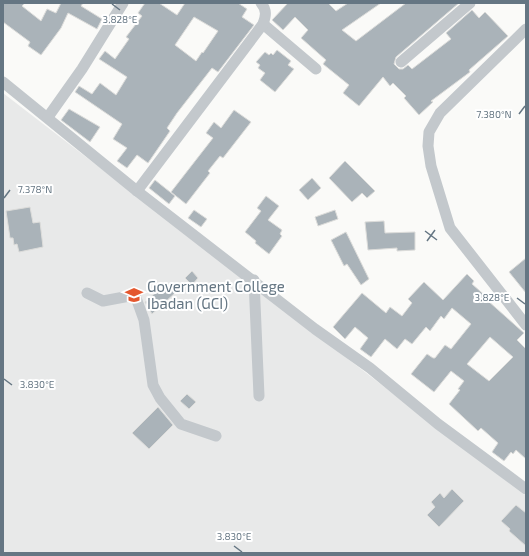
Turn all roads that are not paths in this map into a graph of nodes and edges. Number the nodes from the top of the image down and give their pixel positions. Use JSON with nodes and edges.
{"nodes":[{"id":1,"x":123,"y":3,"type":"edge"},
{"id":2,"x":261,"y":3,"type":"edge"},
{"id":3,"x":470,"y":3,"type":"edge"},
{"id":4,"x":264,"y":24,"type":"junction"},
{"id":5,"x":526,"y":29,"type":"edge"},
{"id":6,"x":401,"y":62,"type":"dead end"},
{"id":7,"x":316,"y":69,"type":"dead end"},
{"id":8,"x":3,"y":82,"type":"edge"},
{"id":9,"x":48,"y":117,"type":"junction"},
{"id":10,"x":138,"y":191,"type":"junction"},
{"id":11,"x":254,"y":280,"type":"junction"},
{"id":12,"x":87,"y":293,"type":"dead end"},
{"id":13,"x":526,"y":325,"type":"edge"},
{"id":14,"x":259,"y":396,"type":"dead end"},
{"id":15,"x":216,"y":436,"type":"dead end"},
{"id":16,"x":526,"y":489,"type":"edge"}],
"edges":[{"from":1,"to":9,"type":"street"},
{"from":2,"to":4,"type":"street"},
{"from":3,"to":6,"type":"street"},
{"from":4,"to":7,"type":"street"},
{"from":4,"to":10,"type":"street"},
{"from":5,"to":13,"type":"street"},
{"from":8,"to":9,"type":"street"},
{"from":9,"to":10,"type":"street"},
{"from":10,"to":11,"type":"street"},
{"from":11,"to":14,"type":"street"},
{"from":11,"to":16,"type":"street"},
{"from":12,"to":15,"type":"street"}]}
